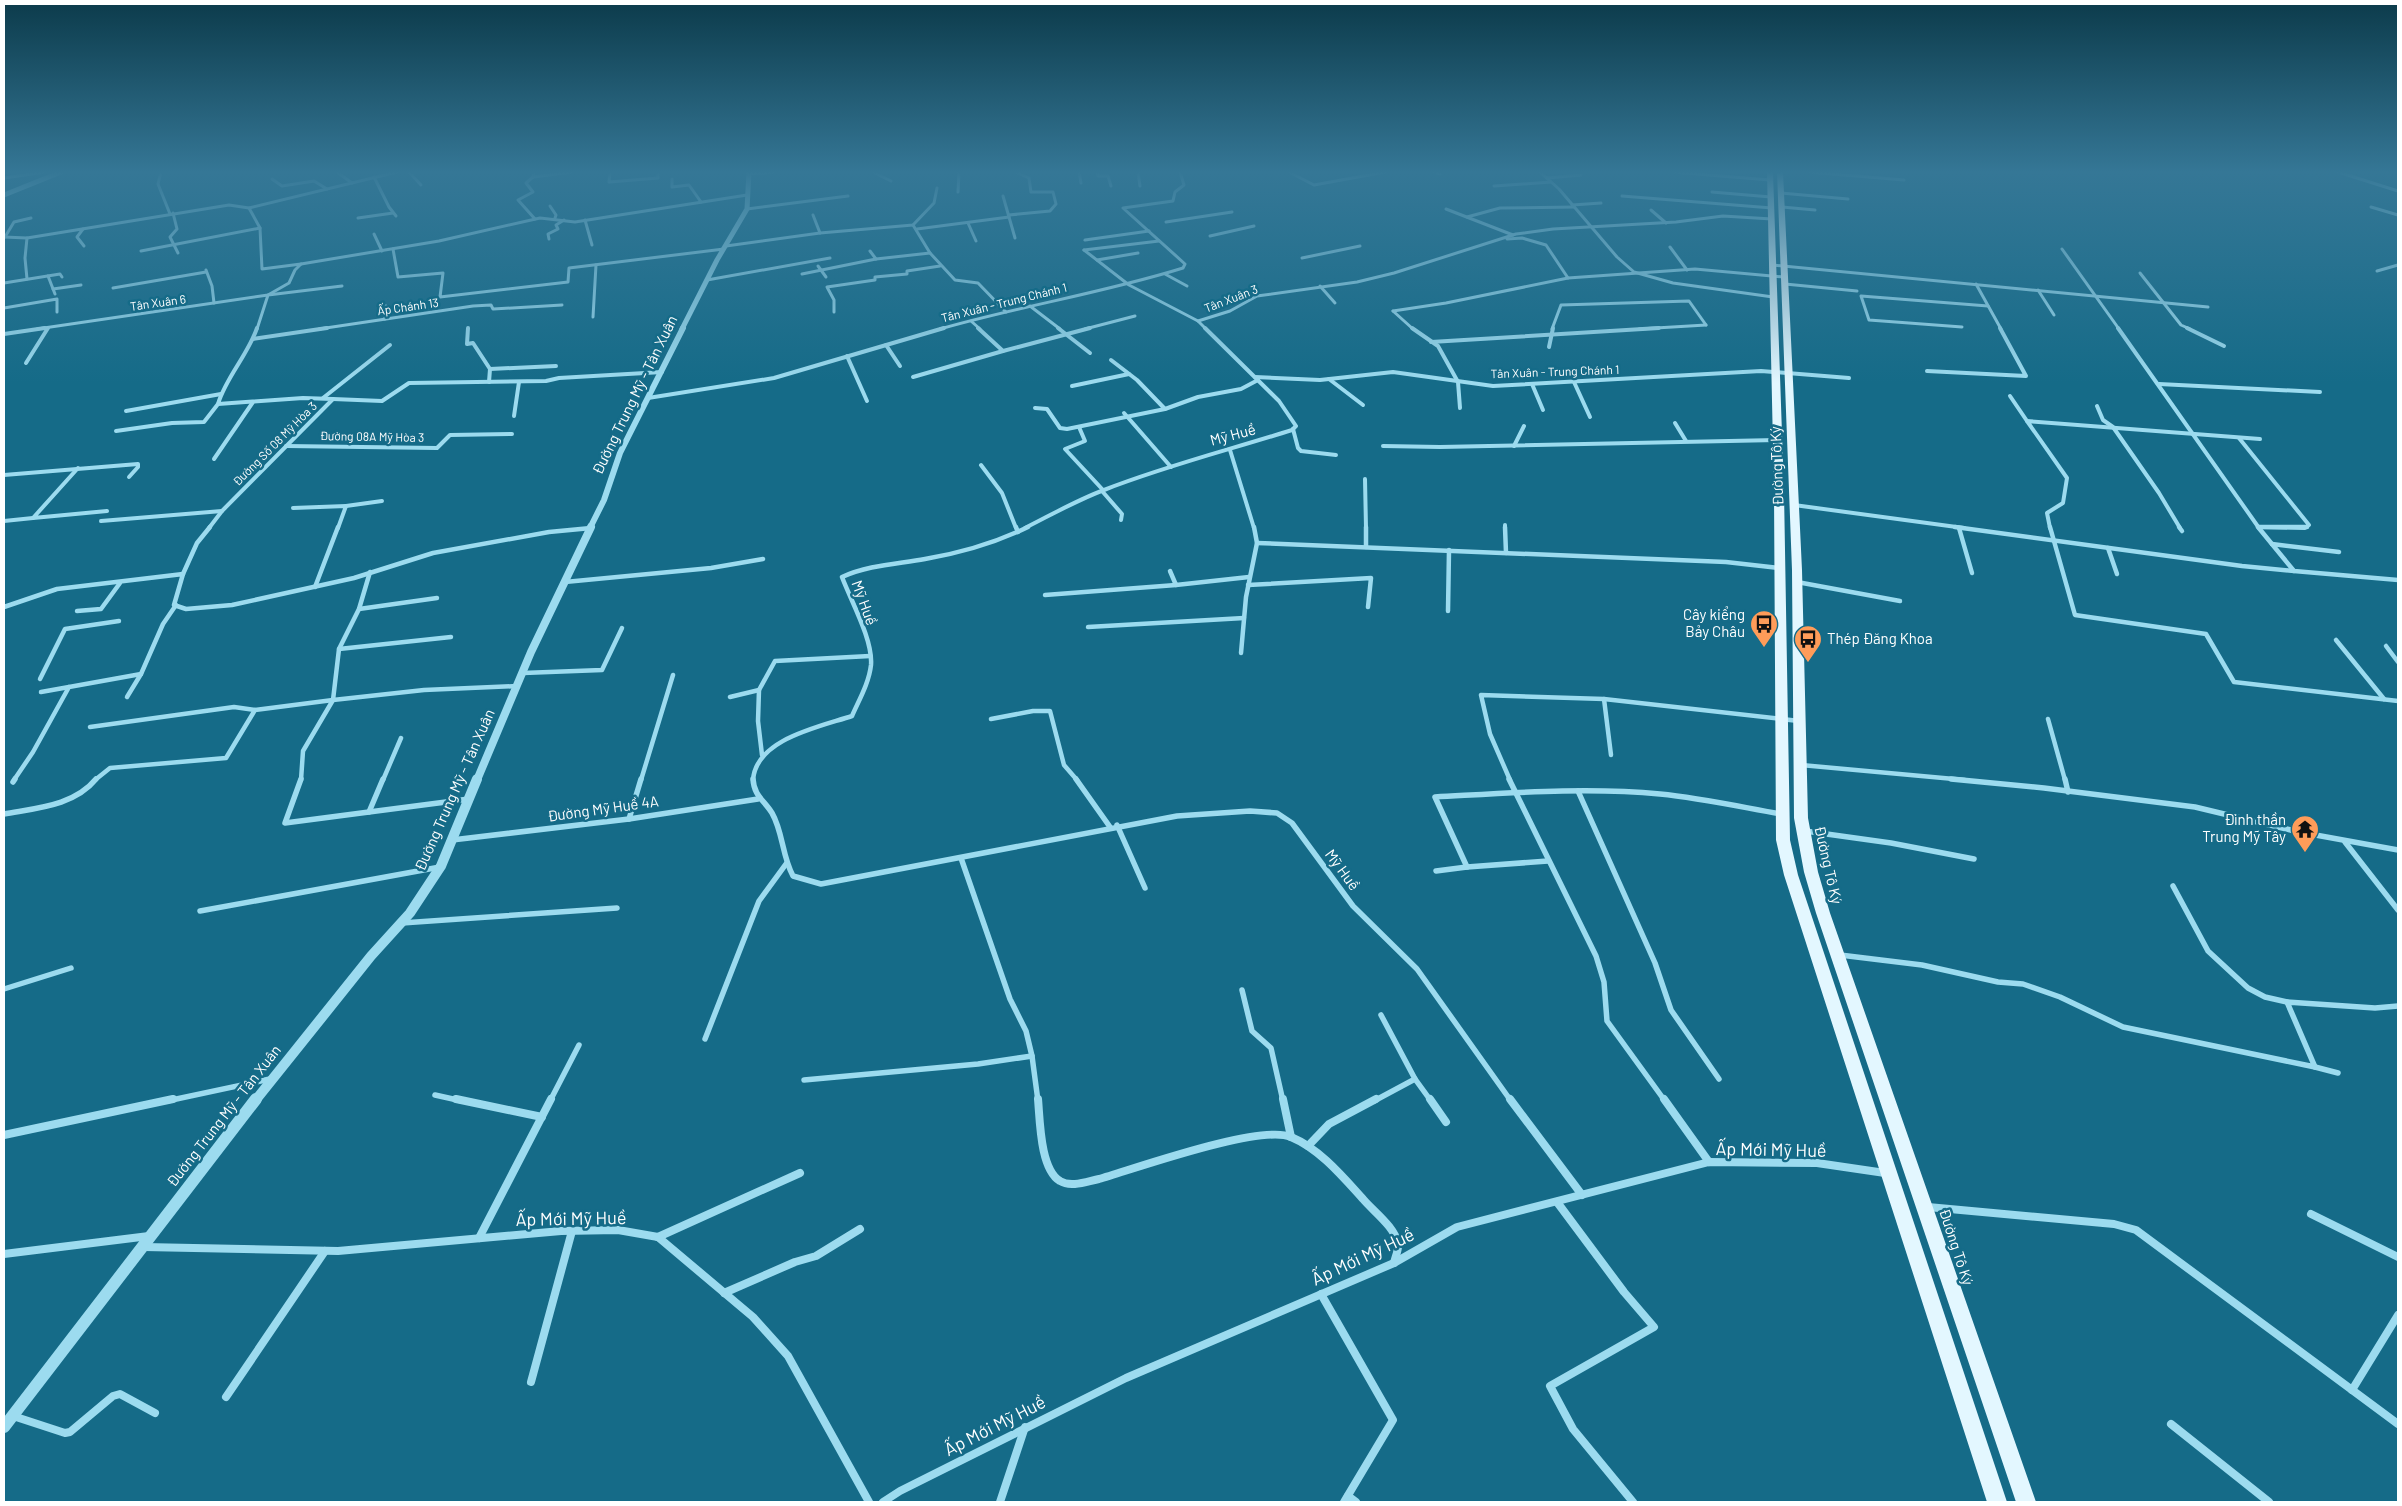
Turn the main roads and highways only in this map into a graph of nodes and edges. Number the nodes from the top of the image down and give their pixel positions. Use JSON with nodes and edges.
{"nodes":[{"id":1,"x":1777,"y":242,"type":"edge"},
{"id":2,"x":1779,"y":274,"type":"junction"},
{"id":3,"x":1781,"y":763,"type":"junction"},
{"id":4,"x":1801,"y":765,"type":"junction"},
{"id":5,"x":1997,"y":1502,"type":"edge"},
{"id":6,"x":2026,"y":1502,"type":"edge"}],
"edges":[{"from":1,"to":2,"type":"main road","name":"Đường Tô Ký"},
{"from":2,"to":3,"type":"main road","name":"Đường Tô Ký"},
{"from":2,"to":4,"type":"main road","name":"Đường Tô Ký"},
{"from":3,"to":4,"type":"main road"},
{"from":3,"to":5,"type":"main road","name":"Đường Tô Ký"},
{"from":4,"to":6,"type":"main road","name":"Đường Tô Ký"}]}
